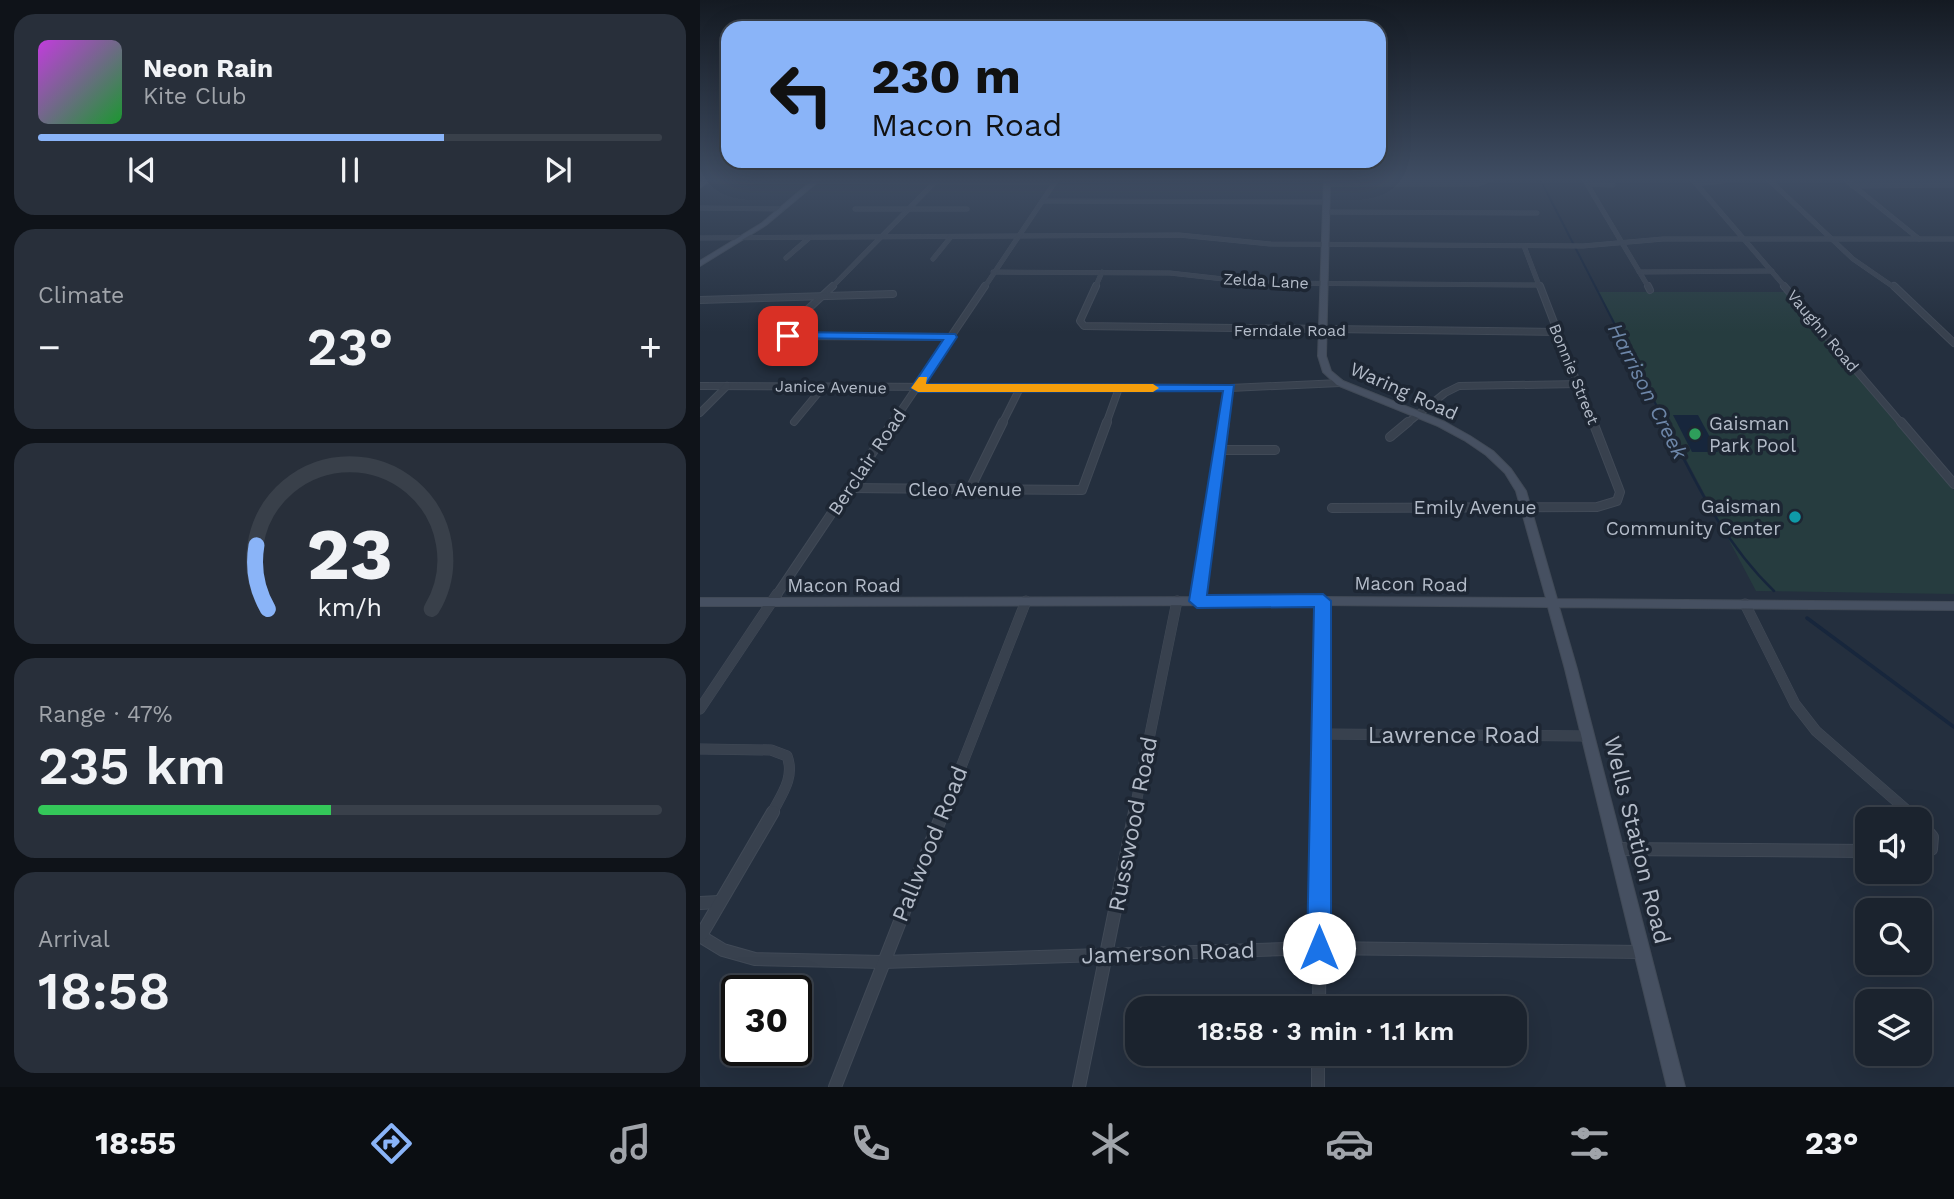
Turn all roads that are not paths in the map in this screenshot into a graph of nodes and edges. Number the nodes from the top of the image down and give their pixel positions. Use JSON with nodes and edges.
{"nodes":[{"id":1,"x":754,"y":230,"type":"edge"},
{"id":2,"x":889,"y":230,"type":"edge"},
{"id":3,"x":1022,"y":230,"type":"edge"},
{"id":4,"x":1325,"y":230,"type":"edge"},
{"id":5,"x":1613,"y":230,"type":"edge"},
{"id":6,"x":1735,"y":230,"type":"edge"},
{"id":7,"x":1821,"y":230,"type":"edge"},
{"id":8,"x":1907,"y":230,"type":"edge"},
{"id":9,"x":1019,"y":234,"type":"junction"},
{"id":10,"x":744,"y":237,"type":"junction"},
{"id":11,"x":809,"y":238,"type":"junction"},
{"id":12,"x":881,"y":238,"type":"junction"},
{"id":13,"x":950,"y":238,"type":"junction"},
{"id":14,"x":700,"y":239,"type":"edge"},
{"id":15,"x":1743,"y":239,"type":"junction"},
{"id":16,"x":1831,"y":239,"type":"junction"},
{"id":17,"x":1919,"y":239,"type":"junction"},
{"id":18,"x":1952,"y":241,"type":"edge"},
{"id":19,"x":1621,"y":243,"type":"junction"},
{"id":20,"x":1325,"y":245,"type":"junction"},
{"id":21,"x":1524,"y":246,"type":"junction"},
{"id":22,"x":786,"y":258,"type":"dead end"},
{"id":23,"x":933,"y":259,"type":"dead end"},
{"id":24,"x":700,"y":264,"type":"edge"},
{"id":25,"x":1639,"y":271,"type":"junction"},
{"id":26,"x":1772,"y":271,"type":"junction"},
{"id":27,"x":993,"y":272,"type":"junction"},
{"id":28,"x":1102,"y":272,"type":"junction"},
{"id":29,"x":1324,"y":284,"type":"junction"},
{"id":30,"x":1539,"y":285,"type":"junction"},
{"id":31,"x":1650,"y":290,"type":"dead end"},
{"id":32,"x":893,"y":294,"type":"dead end"},
{"id":33,"x":820,"y":297,"type":"junction"},
{"id":34,"x":700,"y":300,"type":"edge"},
{"id":35,"x":1323,"y":331,"type":"junction"},
{"id":36,"x":1557,"y":332,"type":"junction"},
{"id":37,"x":951,"y":337,"type":"junction"},
{"id":38,"x":1954,"y":343,"type":"edge"},
{"id":39,"x":1340,"y":383,"type":"junction"},
{"id":40,"x":1578,"y":384,"type":"junction"},
{"id":41,"x":700,"y":386,"type":"edge"},
{"id":42,"x":727,"y":386,"type":"junction"},
{"id":43,"x":823,"y":387,"type":"junction"},
{"id":44,"x":918,"y":388,"type":"junction"},
{"id":45,"x":1020,"y":388,"type":"junction"},
{"id":46,"x":1119,"y":388,"type":"junction"},
{"id":47,"x":1230,"y":388,"type":"junction"},
{"id":48,"x":700,"y":413,"type":"edge"},
{"id":49,"x":1416,"y":415,"type":"junction"},
{"id":50,"x":794,"y":422,"type":"dead end"},
{"id":51,"x":1390,"y":437,"type":"dead end"},
{"id":52,"x":1220,"y":450,"type":"junction"},
{"id":53,"x":1275,"y":450,"type":"dead end"},
{"id":54,"x":1954,"y":484,"type":"edge"},
{"id":55,"x":848,"y":488,"type":"junction"},
{"id":56,"x":970,"y":489,"type":"junction"},
{"id":57,"x":1617,"y":501,"type":"joint"},
{"id":58,"x":1527,"y":507,"type":"junction"},
{"id":59,"x":1332,"y":508,"type":"dead end"},
{"id":60,"x":1026,"y":601,"type":"junction"},
{"id":61,"x":1177,"y":601,"type":"junction"},
{"id":62,"x":1197,"y":601,"type":"junction"},
{"id":63,"x":1323,"y":601,"type":"junction"},
{"id":64,"x":700,"y":602,"type":"edge"},
{"id":65,"x":772,"y":603,"type":"junction"},
{"id":66,"x":1554,"y":604,"type":"junction"},
{"id":67,"x":1745,"y":604,"type":"junction"},
{"id":68,"x":1954,"y":606,"type":"edge"},
{"id":69,"x":700,"y":709,"type":"edge"},
{"id":70,"x":1320,"y":734,"type":"junction"},
{"id":71,"x":1588,"y":736,"type":"junction"},
{"id":72,"x":700,"y":749,"type":"edge"},
{"id":73,"x":1902,"y":807,"type":"edge"},
{"id":74,"x":1615,"y":849,"type":"junction"},
{"id":75,"x":1855,"y":851,"type":"edge"},
{"id":76,"x":719,"y":902,"type":"junction"},
{"id":77,"x":700,"y":903,"type":"edge"},
{"id":78,"x":700,"y":936,"type":"edge"},
{"id":79,"x":1319,"y":948,"type":"junction"},
{"id":80,"x":1641,"y":952,"type":"junction"},
{"id":81,"x":1108,"y":953,"type":"junction"},
{"id":82,"x":883,"y":962,"type":"junction"},
{"id":83,"x":1319,"y":996,"type":"edge"},
{"id":84,"x":1318,"y":1066,"type":"edge"},
{"id":85,"x":835,"y":1087,"type":"edge"},
{"id":86,"x":1079,"y":1087,"type":"edge"},
{"id":87,"x":1318,"y":1087,"type":"edge"},
{"id":88,"x":1676,"y":1087,"type":"edge"}],
"edges":[{"from":1,"to":10,"type":"street"},
{"from":2,"to":12,"type":"street"},
{"from":3,"to":9,"type":"street","name":"Berclair Road"},
{"from":4,"to":20,"type":"street","name":"Waring Road"},
{"from":5,"to":19,"type":"street"},
{"from":6,"to":15,"type":"street","name":"Vaughn Road"},
{"from":7,"to":16,"type":"street"},
{"from":8,"to":17,"type":"street"},
{"from":9,"to":13,"type":"street"},
{"from":9,"to":20,"type":"street"},
{"from":9,"to":27,"type":"street","name":"Berclair Road"},
{"from":10,"to":11,"type":"street"},
{"from":10,"to":14,"type":"street"},
{"from":10,"to":24,"type":"street"},
{"from":11,"to":12,"type":"street"},
{"from":11,"to":22,"type":"street"},
{"from":12,"to":13,"type":"street"},
{"from":12,"to":33,"type":"street"},
{"from":13,"to":23,"type":"street"},
{"from":15,"to":16,"type":"street"},
{"from":15,"to":19,"type":"street"},
{"from":15,"to":26,"type":"street","name":"Vaughn Road"},
{"from":16,"to":17,"type":"street"},
{"from":16,"to":38,"type":"street"},
{"from":17,"to":18,"type":"street"},
{"from":19,"to":21,"type":"street"},
{"from":19,"to":25,"type":"street"},
{"from":20,"to":21,"type":"street"},
{"from":20,"to":29,"type":"street","name":"Waring Road"},
{"from":21,"to":30,"type":"street","name":"Bonnie Street"},
{"from":25,"to":26,"type":"street"},
{"from":25,"to":31,"type":"street"},
{"from":26,"to":54,"type":"street","name":"Vaughn Road"},
{"from":27,"to":28,"type":"street","name":"Zelda Lane"},
{"from":27,"to":37,"type":"street","name":"Berclair Road"},
{"from":28,"to":29,"type":"street","name":"Zelda Lane"},
{"from":28,"to":35,"type":"street","name":"Ferndale Road"},
{"from":29,"to":30,"type":"street","name":"Zelda Lane"},
{"from":29,"to":35,"type":"street","name":"Waring Road"},
{"from":30,"to":36,"type":"street","name":"Bonnie Street"},
{"from":32,"to":33,"type":"street"},
{"from":33,"to":34,"type":"street"},
{"from":33,"to":37,"type":"street"},
{"from":35,"to":36,"type":"street","name":"Ferndale Road"},
{"from":35,"to":39,"type":"street","name":"Waring Road"},
{"from":36,"to":40,"type":"street","name":"Bonnie Street"},
{"from":37,"to":44,"type":"street","name":"Berclair Road"},
{"from":39,"to":47,"type":"street","name":"Janice Avenue"},
{"from":39,"to":49,"type":"street","name":"Waring Road"},
{"from":40,"to":49,"type":"street"},
{"from":40,"to":57,"type":"street","name":"Bonnie Street"},
{"from":41,"to":42,"type":"street","name":"Janice Avenue"},
{"from":42,"to":43,"type":"street","name":"Janice Avenue"},
{"from":42,"to":48,"type":"street"},
{"from":43,"to":44,"type":"street","name":"Janice Avenue"},
{"from":43,"to":50,"type":"street"},
{"from":44,"to":45,"type":"street","name":"Janice Avenue"},
{"from":44,"to":55,"type":"street","name":"Berclair Road"},
{"from":45,"to":46,"type":"street","name":"Janice Avenue"},
{"from":45,"to":56,"type":"street"},
{"from":46,"to":47,"type":"street","name":"Janice Avenue"},
{"from":46,"to":56,"type":"street","name":"Cleo Avenue"},
{"from":47,"to":52,"type":"street"},
{"from":49,"to":51,"type":"street"},
{"from":49,"to":58,"type":"street","name":"Waring Road"},
{"from":52,"to":53,"type":"street"},
{"from":52,"to":62,"type":"street"},
{"from":55,"to":56,"type":"street","name":"Cleo Avenue"},
{"from":55,"to":65,"type":"street","name":"Berclair Road"},
{"from":57,"to":58,"type":"street","name":"Emily Avenue"},
{"from":58,"to":59,"type":"street","name":"Emily Avenue"},
{"from":58,"to":66,"type":"street","name":"Waring Road"},
{"from":60,"to":61,"type":"street","name":"Macon Road"},
{"from":60,"to":65,"type":"street","name":"Macon Road"},
{"from":60,"to":82,"type":"street","name":"Pallwood Road"},
{"from":61,"to":62,"type":"street","name":"Macon Road"},
{"from":61,"to":81,"type":"street","name":"Russwood Road"},
{"from":62,"to":63,"type":"street","name":"Macon Road"},
{"from":63,"to":66,"type":"street","name":"Macon Road"},
{"from":63,"to":70,"type":"street"},
{"from":64,"to":65,"type":"street","name":"Macon Road"},
{"from":65,"to":69,"type":"street","name":"Berclair Road"},
{"from":66,"to":67,"type":"street","name":"Macon Road"},
{"from":66,"to":71,"type":"street","name":"Wells Station Road"},
{"from":67,"to":68,"type":"street","name":"Macon Road"},
{"from":67,"to":73,"type":"street"},
{"from":70,"to":71,"type":"street","name":"Lawrence Road"},
{"from":70,"to":79,"type":"street"},
{"from":71,"to":74,"type":"street","name":"Wells Station Road"},
{"from":72,"to":76,"type":"street"},
{"from":74,"to":75,"type":"street"},
{"from":74,"to":80,"type":"street","name":"Wells Station Road"},
{"from":76,"to":77,"type":"street"},
{"from":76,"to":78,"type":"street"},
{"from":78,"to":82,"type":"street","name":"Jamerson Road"},
{"from":79,"to":80,"type":"street","name":"Jamerson Road"},
{"from":79,"to":81,"type":"street","name":"Jamerson Road"},
{"from":79,"to":83,"type":"street"},
{"from":80,"to":88,"type":"street","name":"Wells Station Road"},
{"from":81,"to":82,"type":"street","name":"Jamerson Road"},
{"from":81,"to":86,"type":"street","name":"Russwood Road"},
{"from":82,"to":85,"type":"street","name":"Pallwood Road"},
{"from":84,"to":87,"type":"street"}]}
